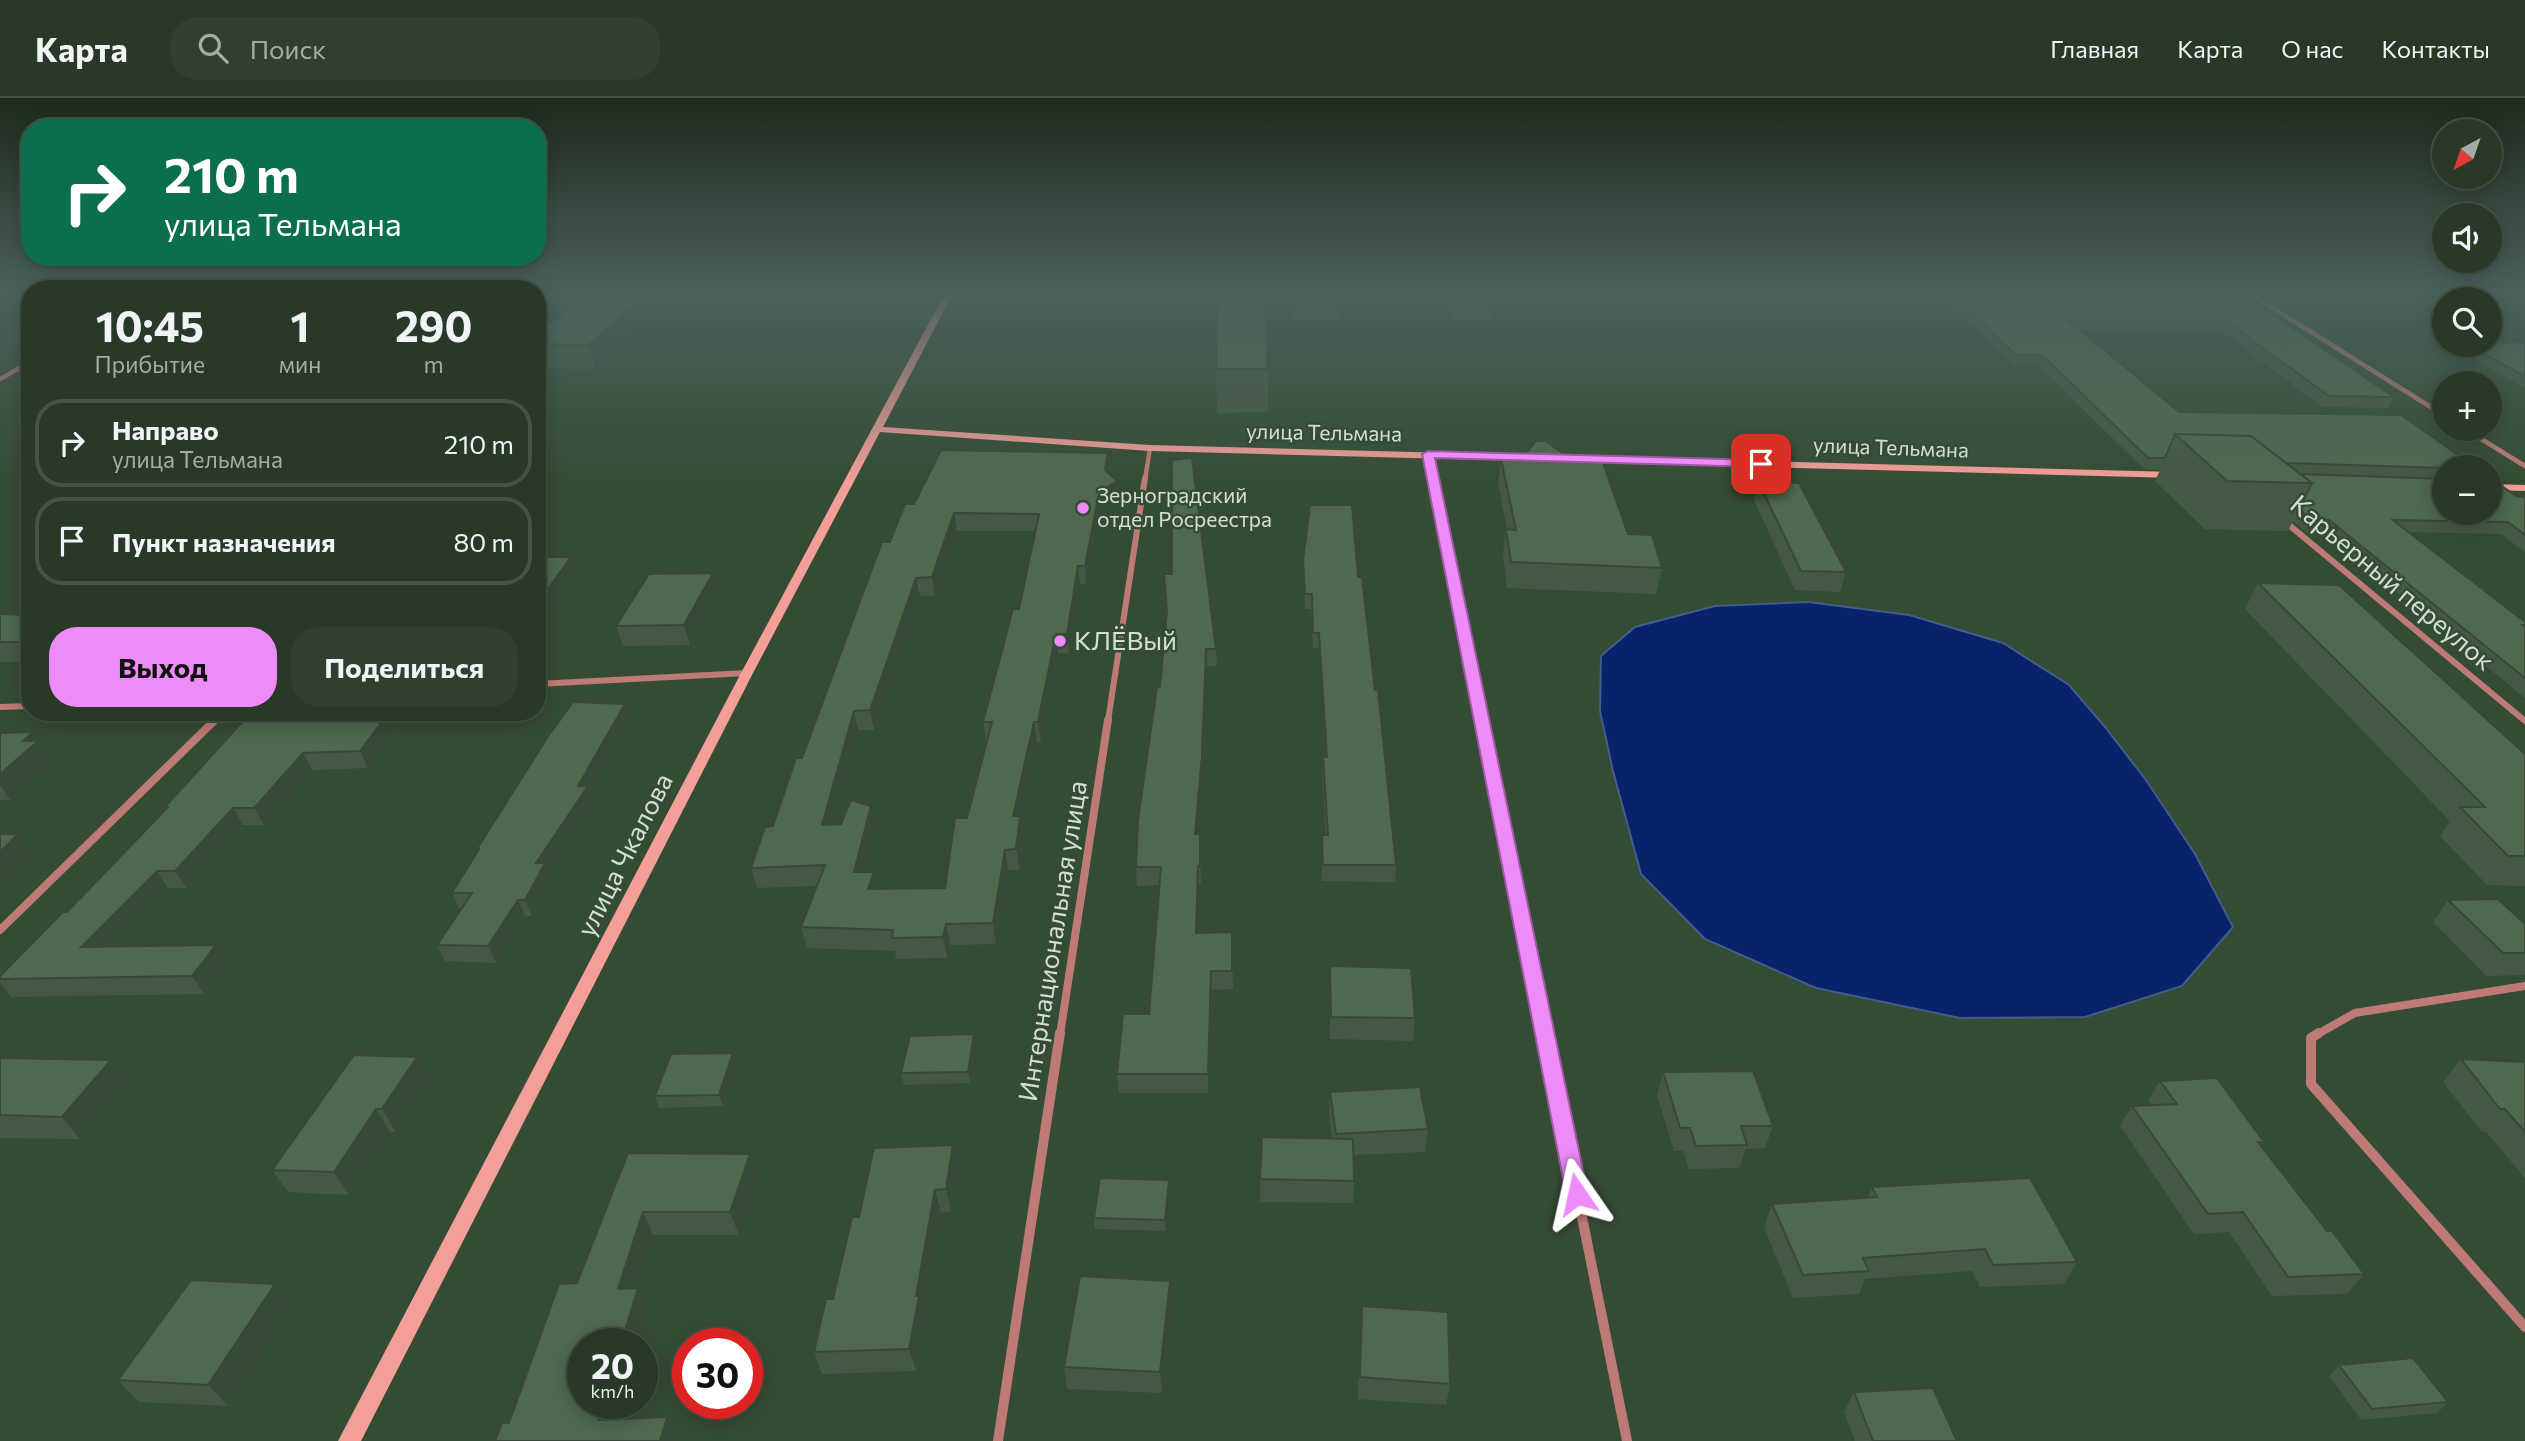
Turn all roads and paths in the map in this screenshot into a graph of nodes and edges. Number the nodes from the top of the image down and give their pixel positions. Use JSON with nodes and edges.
{"nodes":[{"id":1,"x":915,"y":356,"type":"edge"},
{"id":2,"x":2349,"y":356,"type":"edge"},
{"id":3,"x":21,"y":367,"type":"edge"},
{"id":4,"x":0,"y":379,"type":"edge"},
{"id":5,"x":2432,"y":408,"type":"edge"},
{"id":6,"x":876,"y":429,"type":"junction"},
{"id":7,"x":2484,"y":441,"type":"edge"},
{"id":8,"x":1150,"y":448,"type":"junction"},
{"id":9,"x":1428,"y":454,"type":"junction"},
{"id":10,"x":2525,"y":466,"type":"edge"},
{"id":11,"x":2190,"y":476,"type":"dead end"},
{"id":12,"x":2502,"y":487,"type":"edge"},
{"id":13,"x":2525,"y":488,"type":"edge"},
{"id":14,"x":2274,"y":512,"type":"edge"},
{"id":15,"x":747,"y":673,"type":"junction"},
{"id":16,"x":546,"y":684,"type":"edge"},
{"id":17,"x":21,"y":706,"type":"edge"},
{"id":18,"x":0,"y":707,"type":"edge"},
{"id":19,"x":214,"y":721,"type":"edge"},
{"id":20,"x":2525,"y":721,"type":"edge"},
{"id":21,"x":0,"y":930,"type":"edge"},
{"id":22,"x":2525,"y":986,"type":"edge"},
{"id":23,"x":2525,"y":1327,"type":"edge"},
{"id":24,"x":349,"y":1441,"type":"edge"},
{"id":25,"x":998,"y":1441,"type":"edge"},
{"id":26,"x":1627,"y":1441,"type":"edge"}],
"edges":[{"from":1,"to":6,"type":"street","name":"улица Чкалова"},
{"from":2,"to":5,"type":"street"},
{"from":3,"to":4,"type":"street"},
{"from":6,"to":8,"type":"street","name":"улица Тельмана"},
{"from":6,"to":15,"type":"street","name":"улица Чкалова"},
{"from":7,"to":10,"type":"street"},
{"from":8,"to":9,"type":"street","name":"улица Тельмана"},
{"from":8,"to":25,"type":"street","name":"Интернациональная улица"},
{"from":9,"to":11,"type":"street","name":"улица Тельмана"},
{"from":9,"to":26,"type":"street"},
{"from":12,"to":13,"type":"street"},
{"from":14,"to":20,"type":"street","name":"Карьерный переулок"},
{"from":15,"to":16,"type":"street"},
{"from":15,"to":24,"type":"street","name":"улица Чкалова"},
{"from":17,"to":18,"type":"street"},
{"from":19,"to":21,"type":"street"},
{"from":22,"to":23,"type":"street"}]}
